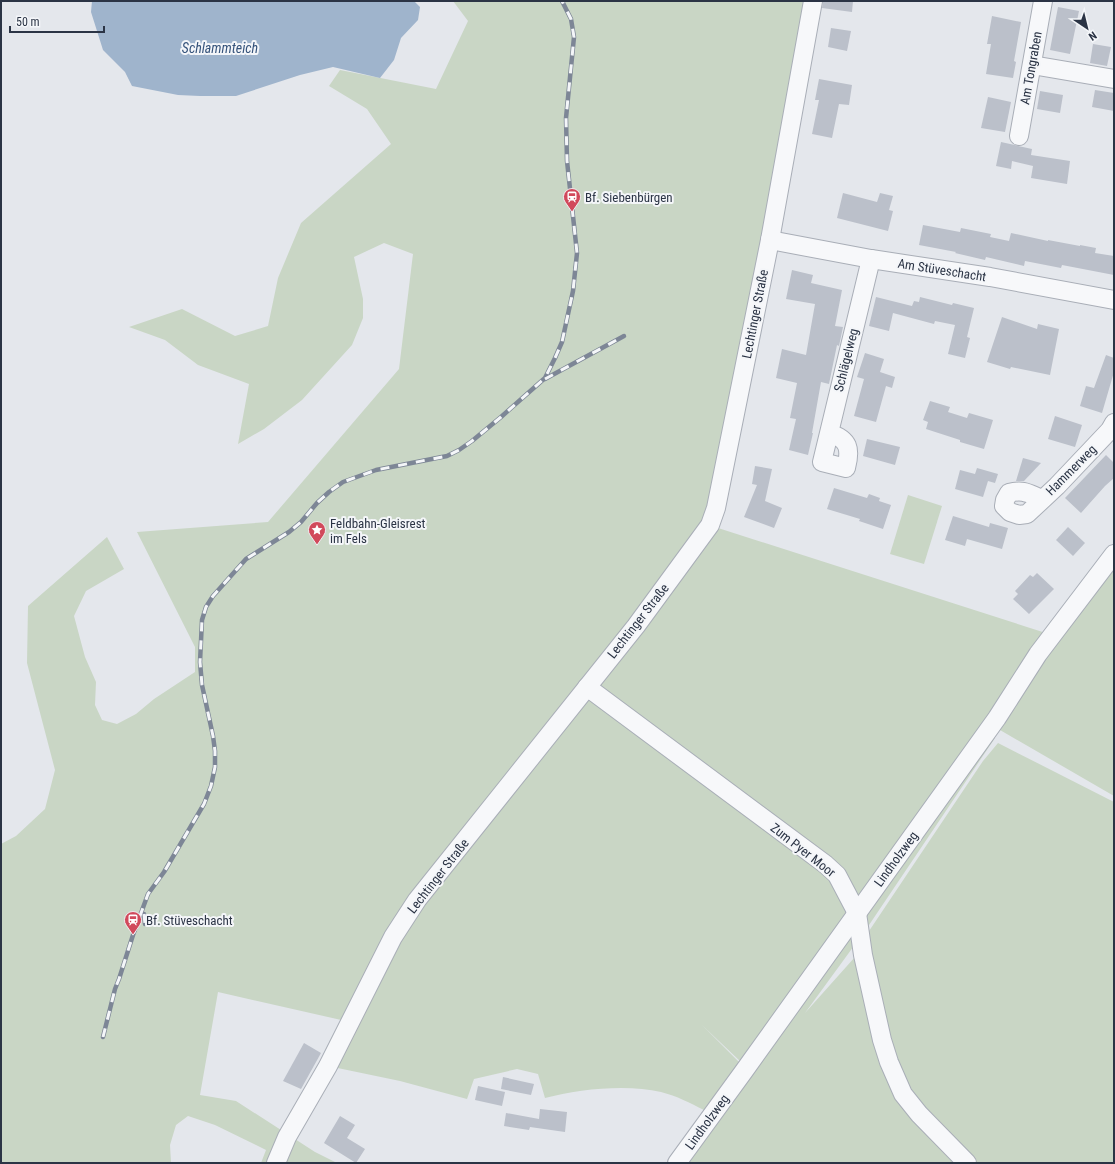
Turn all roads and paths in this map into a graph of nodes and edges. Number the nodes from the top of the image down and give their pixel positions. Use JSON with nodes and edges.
{"nodes":[{"id":1,"x":813,"y":1,"type":"edge"},
{"id":2,"x":1043,"y":1,"type":"edge"},
{"id":3,"x":1032,"y":65,"type":"junction"},
{"id":4,"x":1114,"y":79,"type":"edge"},
{"id":5,"x":1019,"y":136,"type":"dead end"},
{"id":6,"x":770,"y":240,"type":"junction"},
{"id":7,"x":871,"y":259,"type":"junction"},
{"id":8,"x":1114,"y":300,"type":"edge"},
{"id":9,"x":1114,"y":423,"type":"edge"},
{"id":10,"x":828,"y":433,"type":"junction"},
{"id":11,"x":1042,"y":499,"type":"dead end"},
{"id":12,"x":1114,"y":554,"type":"edge"},
{"id":13,"x":587,"y":687,"type":"junction"},
{"id":14,"x":857,"y":913,"type":"junction"},
{"id":15,"x":276,"y":1163,"type":"edge"},
{"id":16,"x":676,"y":1163,"type":"edge"},
{"id":17,"x":967,"y":1163,"type":"edge"}],
"edges":[{"from":1,"to":6,"type":"street","name":"Lechtinger Straße"},
{"from":2,"to":3,"type":"street","name":"Am Tongraben"},
{"from":3,"to":4,"type":"street"},
{"from":3,"to":5,"type":"street","name":"Am Tongraben"},
{"from":6,"to":7,"type":"street","name":"Am Stüveschacht"},
{"from":6,"to":13,"type":"street","name":"Lechtinger Straße"},
{"from":7,"to":8,"type":"street","name":"Am Stüveschacht"},
{"from":7,"to":10,"type":"street","name":"Schlägelweg"},
{"from":9,"to":11,"type":"street","name":"Hammerweg"},
{"from":10,"to":10,"type":"street","name":"Schlägelweg"},
{"from":12,"to":14,"type":"street","name":"Lindholzweg"},
{"from":13,"to":14,"type":"street","name":"Zum Pyer Moor"},
{"from":13,"to":15,"type":"street","name":"Lechtinger Straße"},
{"from":14,"to":16,"type":"street","name":"Lindholzweg"},
{"from":14,"to":17,"type":"street","name":"Zum Pyer Moor"}]}
